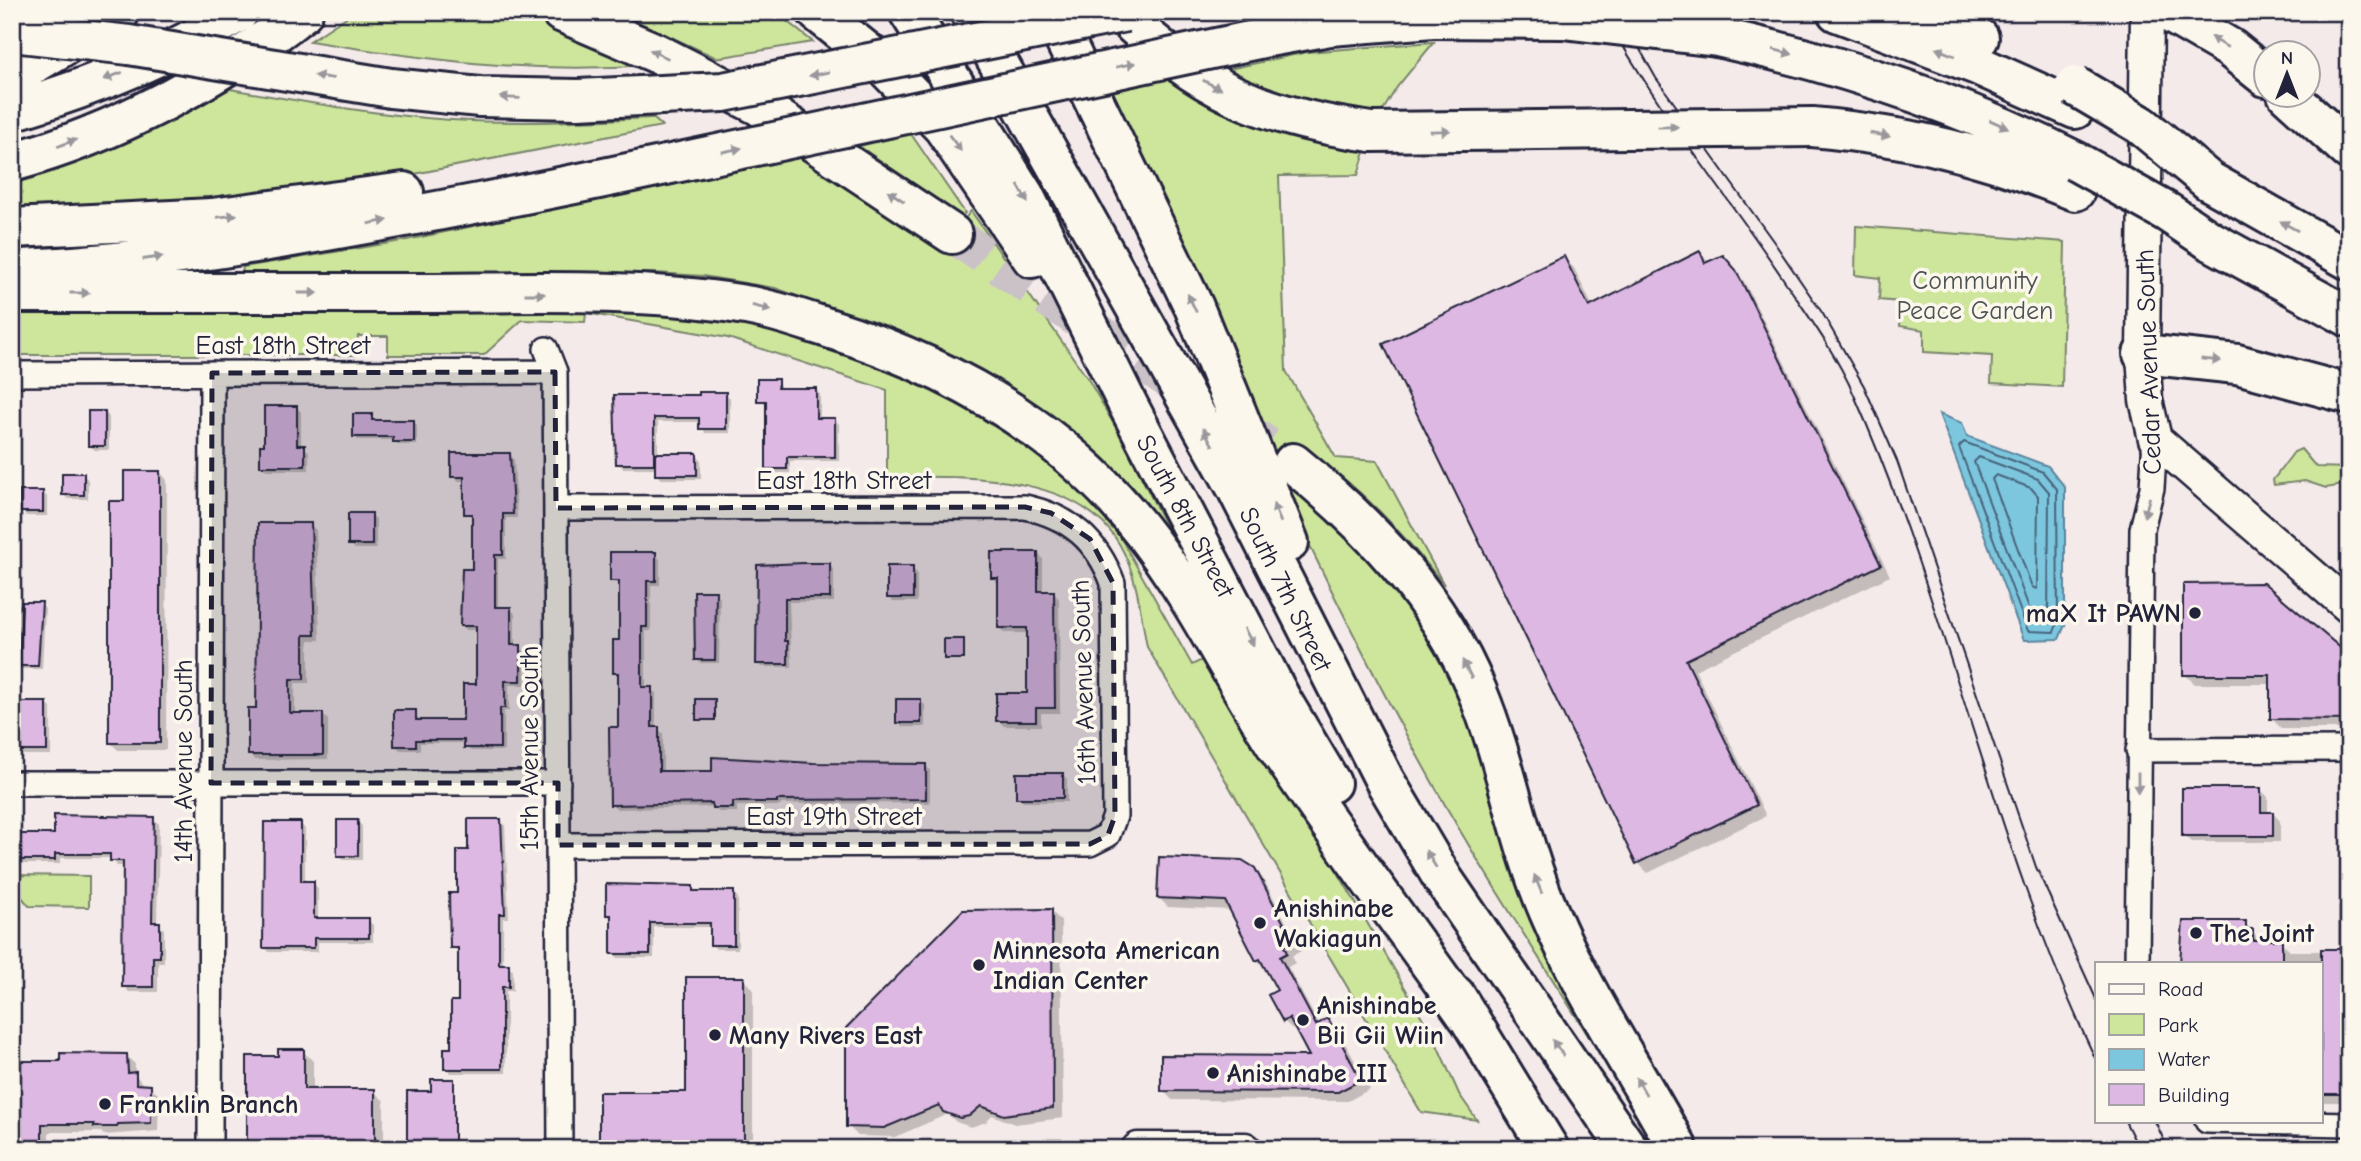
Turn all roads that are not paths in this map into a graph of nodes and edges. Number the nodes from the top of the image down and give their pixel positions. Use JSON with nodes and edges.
{"nodes":[{"id":1,"x":120,"y":12,"type":"edge"},
{"id":2,"x":239,"y":12,"type":"edge"},
{"id":3,"x":303,"y":12,"type":"edge"},
{"id":4,"x":330,"y":12,"type":"edge"},
{"id":5,"x":561,"y":12,"type":"edge"},
{"id":6,"x":817,"y":12,"type":"edge"},
{"id":7,"x":908,"y":12,"type":"edge"},
{"id":8,"x":970,"y":12,"type":"edge"},
{"id":9,"x":988,"y":12,"type":"edge"},
{"id":10,"x":1051,"y":12,"type":"edge"},
{"id":11,"x":1123,"y":12,"type":"edge"},
{"id":12,"x":1837,"y":12,"type":"edge"},
{"id":13,"x":1919,"y":12,"type":"edge"},
{"id":14,"x":2147,"y":12,"type":"edge"},
{"id":15,"x":2168,"y":12,"type":"edge"},
{"id":16,"x":12,"y":32,"type":"edge"},
{"id":17,"x":2252,"y":66,"type":"edge"},
{"id":18,"x":12,"y":77,"type":"edge"},
{"id":19,"x":2075,"y":97,"type":"junction"},
{"id":20,"x":2302,"y":108,"type":"edge"},
{"id":21,"x":12,"y":111,"type":"edge"},
{"id":22,"x":119,"y":121,"type":"junction"},
{"id":23,"x":2349,"y":150,"type":"edge"},
{"id":24,"x":12,"y":162,"type":"edge"},
{"id":25,"x":666,"y":165,"type":"junction"},
{"id":26,"x":2075,"y":176,"type":"junction"},
{"id":27,"x":12,"y":228,"type":"edge"},
{"id":28,"x":952,"y":234,"type":"tunnel mouth"},
{"id":29,"x":1103,"y":245,"type":"junction"},
{"id":30,"x":2349,"y":260,"type":"edge"},
{"id":31,"x":12,"y":269,"type":"edge"},
{"id":32,"x":12,"y":293,"type":"edge"},
{"id":33,"x":2349,"y":317,"type":"edge"},
{"id":34,"x":546,"y":349,"type":"dead end"},
{"id":35,"x":2143,"y":354,"type":"junction"},
{"id":36,"x":555,"y":372,"type":"junction"},
{"id":37,"x":212,"y":373,"type":"junction"},
{"id":38,"x":12,"y":374,"type":"edge"},
{"id":39,"x":2349,"y":394,"type":"edge"},
{"id":40,"x":1127,"y":403,"type":"junction"},
{"id":41,"x":2155,"y":439,"type":"junction"},
{"id":42,"x":1293,"y":463,"type":"tunnel mouth"},
{"id":43,"x":1006,"y":507,"type":"joint"},
{"id":44,"x":556,"y":508,"type":"junction"},
{"id":45,"x":2349,"y":607,"type":"edge"},
{"id":46,"x":2349,"y":749,"type":"edge"},
{"id":47,"x":2138,"y":750,"type":"junction"},
{"id":48,"x":1385,"y":781,"type":"junction"},
{"id":49,"x":12,"y":783,"type":"edge"},
{"id":50,"x":211,"y":783,"type":"junction"},
{"id":51,"x":558,"y":783,"type":"junction"},
{"id":52,"x":1108,"y":835,"type":"joint"},
{"id":53,"x":558,"y":845,"type":"junction"},
{"id":54,"x":2137,"y":962,"type":"edge"},
{"id":55,"x":1468,"y":1017,"type":"junction"},
{"id":56,"x":2213,"y":1122,"type":"edge"},
{"id":57,"x":2349,"y":1124,"type":"edge"},
{"id":58,"x":1545,"y":1142,"type":"edge"},
{"id":59,"x":1626,"y":1146,"type":"edge"},
{"id":60,"x":1677,"y":1147,"type":"edge"},
{"id":61,"x":210,"y":1149,"type":"edge"},
{"id":62,"x":560,"y":1149,"type":"edge"},
{"id":63,"x":1138,"y":1149,"type":"edge"},
{"id":64,"x":1245,"y":1149,"type":"edge"}],
"edges":[{"from":1,"to":18,"type":"highway"},
{"from":2,"to":21,"type":"highway","one_way":true},
{"from":3,"to":22,"type":"highway"},
{"from":4,"to":22,"type":"highway"},
{"from":28,"to":5,"type":"highway","one_way":true},
{"from":6,"to":40,"type":"highway","one_way":true},
{"from":7,"to":40,"type":"highway","name":"South 8th Street","one_way":true},
{"from":8,"to":29,"type":"highway","name":"South 7th Street"},
{"from":9,"to":29,"type":"highway"},
{"from":48,"to":10,"type":"highway","one_way":true},
{"from":11,"to":16,"type":"highway","one_way":true,"bridge":true},
{"from":11,"to":26,"type":"highway","one_way":true,"bridge":true},
{"from":19,"to":12,"type":"highway","one_way":true},
{"from":13,"to":19,"type":"highway"},
{"from":14,"to":35,"type":"main road","name":"Cedar Avenue South"},
{"from":17,"to":15,"type":"highway","one_way":true},
{"from":30,"to":19,"type":"highway","one_way":true,"bridge":true},
{"from":20,"to":23,"type":"highway"},
{"from":24,"to":22,"type":"highway","one_way":true},
{"from":25,"to":26,"type":"highway","one_way":true,"bridge":true},
{"from":27,"to":25,"type":"highway","one_way":true},
{"from":31,"to":25,"type":"highway","one_way":true},
{"from":26,"to":33,"type":"highway","bridge":true},
{"from":48,"to":29,"type":"highway","name":"South 7th Street","one_way":true},
{"from":32,"to":55,"type":"highway","one_way":true},
{"from":34,"to":36,"type":"street","name":"15th Avenue South"},
{"from":35,"to":39,"type":"highway","one_way":true},
{"from":35,"to":41,"type":"main road","name":"Cedar Avenue South"},
{"from":36,"to":37,"type":"street","name":"East 18th Street"},
{"from":36,"to":44,"type":"street","name":"15th Avenue South"},
{"from":37,"to":38,"type":"street","name":"East 18th Street"},
{"from":37,"to":50,"type":"street","name":"14th Avenue South"},
{"from":40,"to":55,"type":"highway","name":"South 8th Street","one_way":true},
{"from":41,"to":45,"type":"main road"},
{"from":41,"to":47,"type":"street","name":"Cedar Avenue South","one_way":true},
{"from":60,"to":42,"type":"highway","one_way":true},
{"from":43,"to":44,"type":"street","name":"East 18th Street"},
{"from":43,"to":52,"type":"street","name":"16th Avenue South"},
{"from":44,"to":51,"type":"street","name":"15th Avenue South"},
{"from":46,"to":47,"type":"street"},
{"from":47,"to":54,"type":"street","name":"Cedar Avenue South","one_way":true},
{"from":59,"to":48,"type":"highway","name":"South 7th Street","one_way":true},
{"from":49,"to":50,"type":"street"},
{"from":50,"to":51,"type":"street"},
{"from":50,"to":61,"type":"street","name":"14th Avenue South"},
{"from":51,"to":53,"type":"street","name":"15th Avenue South"},
{"from":52,"to":53,"type":"street","name":"East 19th Street"},
{"from":53,"to":62,"type":"street","name":"15th Avenue South"},
{"from":55,"to":58,"type":"highway"},
{"from":56,"to":57,"type":"street"},
{"from":63,"to":64,"type":"main road"}]}
